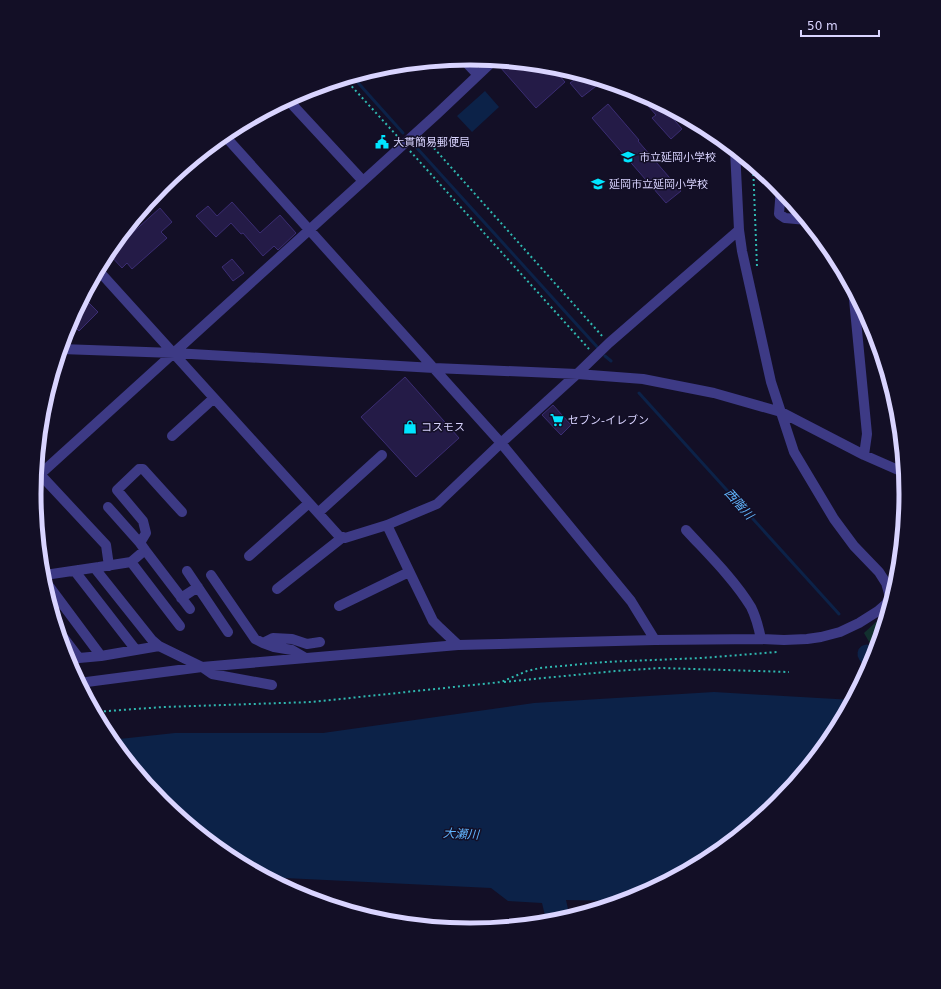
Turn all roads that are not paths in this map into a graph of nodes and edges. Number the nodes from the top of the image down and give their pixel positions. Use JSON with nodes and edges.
{"nodes":[{"id":1,"x":469,"y":65,"type":"edge"},
{"id":2,"x":488,"y":66,"type":"edge"},
{"id":3,"x":478,"y":75,"type":"junction"},
{"id":4,"x":292,"y":104,"type":"edge"},
{"id":5,"x":228,"y":140,"type":"edge"},
{"id":6,"x":735,"y":157,"type":"edge"},
{"id":7,"x":363,"y":181,"type":"junction"},
{"id":8,"x":780,"y":198,"type":"edge"},
{"id":9,"x":800,"y":219,"type":"edge"},
{"id":10,"x":310,"y":229,"type":"junction"},
{"id":11,"x":739,"y":230,"type":"junction"},
{"id":12,"x":102,"y":275,"type":"edge"},
{"id":13,"x":854,"y":302,"type":"edge"},
{"id":14,"x":67,"y":349,"type":"edge"},
{"id":15,"x":174,"y":353,"type":"junction"},
{"id":16,"x":434,"y":368,"type":"junction"},
{"id":17,"x":577,"y":374,"type":"junction"},
{"id":18,"x":214,"y":398,"type":"junction"},
{"id":19,"x":781,"y":412,"type":"junction"},
{"id":20,"x":172,"y":436,"type":"dead end"},
{"id":21,"x":501,"y":443,"type":"junction"},
{"id":22,"x":864,"y":454,"type":"junction"},
{"id":23,"x":382,"y":456,"type":"dead end"},
{"id":24,"x":42,"y":470,"type":"edge"},
{"id":25,"x":899,"y":471,"type":"edge"},
{"id":26,"x":42,"y":479,"type":"edge"},
{"id":27,"x":309,"y":503,"type":"junction"},
{"id":28,"x":108,"y":507,"type":"dead end"},
{"id":29,"x":182,"y":512,"type":"dead end"},
{"id":30,"x":318,"y":513,"type":"junction"},
{"id":31,"x":387,"y":525,"type":"junction"},
{"id":32,"x":686,"y":530,"type":"dead end"},
{"id":33,"x":343,"y":537,"type":"junction"},
{"id":34,"x":143,"y":546,"type":"junction"},
{"id":35,"x":249,"y":556,"type":"dead end"},
{"id":36,"x":131,"y":562,"type":"junction"},
{"id":37,"x":104,"y":567,"type":"junction"},
{"id":38,"x":78,"y":570,"type":"junction"},
{"id":39,"x":187,"y":571,"type":"dead end"},
{"id":40,"x":410,"y":572,"type":"junction"},
{"id":41,"x":48,"y":574,"type":"edge"},
{"id":42,"x":211,"y":575,"type":"dead end"},
{"id":43,"x":198,"y":587,"type":"junction"},
{"id":44,"x":277,"y":589,"type":"dead end"},
{"id":45,"x":52,"y":590,"type":"edge"},
{"id":46,"x":889,"y":592,"type":"edge"},
{"id":47,"x":182,"y":598,"type":"junction"},
{"id":48,"x":885,"y":605,"type":"edge"},
{"id":49,"x":339,"y":606,"type":"dead end"},
{"id":50,"x":190,"y":609,"type":"dead end"},
{"id":51,"x":180,"y":626,"type":"dead end"},
{"id":52,"x":228,"y":632,"type":"dead end"},
{"id":53,"x":761,"y":639,"type":"junction"},
{"id":54,"x":655,"y":640,"type":"junction"},
{"id":55,"x":320,"y":642,"type":"dead end"},
{"id":56,"x":263,"y":643,"type":"junction"},
{"id":57,"x":68,"y":644,"type":"edge"},
{"id":58,"x":458,"y":645,"type":"junction"},
{"id":59,"x":159,"y":646,"type":"junction"},
{"id":60,"x":136,"y":650,"type":"junction"},
{"id":61,"x":101,"y":656,"type":"junction"},
{"id":62,"x":304,"y":658,"type":"junction"},
{"id":63,"x":202,"y":667,"type":"junction"},
{"id":64,"x":84,"y":682,"type":"edge"},
{"id":65,"x":272,"y":685,"type":"dead end"}],
"edges":[{"from":1,"to":3,"type":"street"},
{"from":2,"to":3,"type":"street"},
{"from":3,"to":7,"type":"street"},
{"from":4,"to":7,"type":"street"},
{"from":5,"to":10,"type":"street"},
{"from":6,"to":11,"type":"street"},
{"from":7,"to":10,"type":"street"},
{"from":8,"to":9,"type":"street"},
{"from":10,"to":15,"type":"street"},
{"from":10,"to":16,"type":"street"},
{"from":11,"to":17,"type":"street"},
{"from":11,"to":19,"type":"street"},
{"from":12,"to":15,"type":"street"},
{"from":13,"to":22,"type":"street"},
{"from":14,"to":15,"type":"street"},
{"from":15,"to":16,"type":"street"},
{"from":15,"to":18,"type":"street"},
{"from":15,"to":24,"type":"street"},
{"from":16,"to":17,"type":"street"},
{"from":16,"to":21,"type":"street"},
{"from":17,"to":19,"type":"street"},
{"from":17,"to":21,"type":"street"},
{"from":18,"to":20,"type":"street"},
{"from":18,"to":27,"type":"street"},
{"from":19,"to":22,"type":"street"},
{"from":19,"to":46,"type":"street"},
{"from":21,"to":31,"type":"street"},
{"from":21,"to":54,"type":"street"},
{"from":22,"to":25,"type":"street"},
{"from":23,"to":30,"type":"street"},
{"from":26,"to":37,"type":"street"},
{"from":27,"to":30,"type":"street"},
{"from":27,"to":35,"type":"street"},
{"from":28,"to":34,"type":"street"},
{"from":29,"to":34,"type":"street"},
{"from":30,"to":33,"type":"street"},
{"from":31,"to":33,"type":"street"},
{"from":31,"to":40,"type":"street"},
{"from":32,"to":53,"type":"street"},
{"from":33,"to":44,"type":"street"},
{"from":34,"to":36,"type":"street"},
{"from":34,"to":47,"type":"street"},
{"from":36,"to":37,"type":"street"},
{"from":36,"to":51,"type":"street"},
{"from":37,"to":38,"type":"street"},
{"from":37,"to":59,"type":"street"},
{"from":38,"to":41,"type":"street"},
{"from":38,"to":60,"type":"street"},
{"from":39,"to":43,"type":"street"},
{"from":40,"to":49,"type":"street"},
{"from":40,"to":58,"type":"street"},
{"from":42,"to":56,"type":"street"},
{"from":43,"to":47,"type":"street"},
{"from":43,"to":52,"type":"street"},
{"from":45,"to":61,"type":"street"},
{"from":47,"to":50,"type":"street"},
{"from":48,"to":53,"type":"street"},
{"from":53,"to":54,"type":"street"},
{"from":54,"to":58,"type":"street"},
{"from":55,"to":56,"type":"street"},
{"from":56,"to":62,"type":"street"},
{"from":57,"to":61,"type":"street"},
{"from":58,"to":62,"type":"street"},
{"from":59,"to":60,"type":"street"},
{"from":59,"to":63,"type":"street"},
{"from":60,"to":61,"type":"street"},
{"from":62,"to":63,"type":"street"},
{"from":63,"to":64,"type":"street"},
{"from":63,"to":65,"type":"street"}]}
